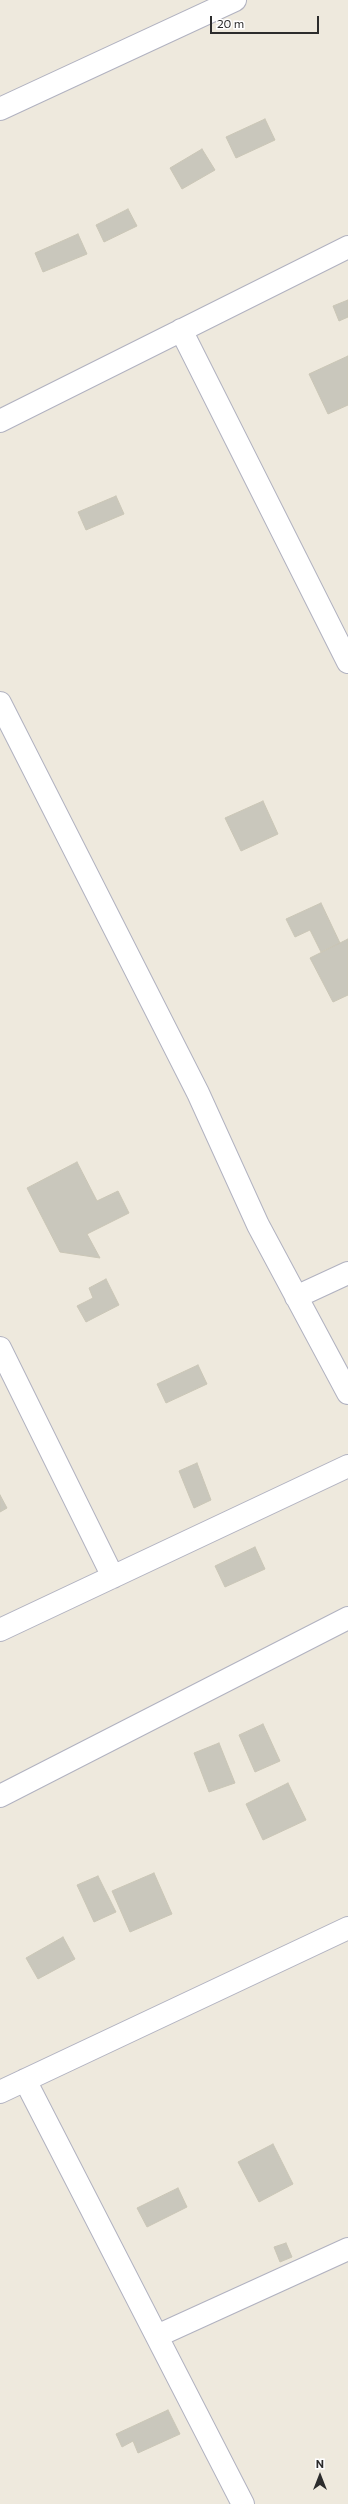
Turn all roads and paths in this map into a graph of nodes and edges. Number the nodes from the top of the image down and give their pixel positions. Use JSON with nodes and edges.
{"nodes":[{"id":1,"x":235,"y":0,"type":"edge"},
{"id":2,"x":0,"y":109,"type":"edge"},
{"id":3,"x":348,"y":247,"type":"edge"},
{"id":4,"x":181,"y":330,"type":"junction"},
{"id":5,"x":0,"y":421,"type":"edge"},
{"id":6,"x":348,"y":662,"type":"edge"},
{"id":7,"x":0,"y":703,"type":"edge"},
{"id":8,"x":348,"y":1273,"type":"edge"},
{"id":9,"x":296,"y":1297,"type":"junction"},
{"id":10,"x":0,"y":1348,"type":"edge"},
{"id":11,"x":348,"y":1393,"type":"edge"},
{"id":12,"x":348,"y":1466,"type":"edge"},
{"id":13,"x":113,"y":1577,"type":"junction"},
{"id":14,"x":348,"y":1618,"type":"edge"},
{"id":15,"x":0,"y":1630,"type":"edge"},
{"id":16,"x":0,"y":1796,"type":"edge"},
{"id":17,"x":348,"y":1928,"type":"edge"},
{"id":18,"x":25,"y":2080,"type":"junction"},
{"id":19,"x":0,"y":2092,"type":"edge"},
{"id":20,"x":348,"y":2249,"type":"edge"},
{"id":21,"x":157,"y":2336,"type":"junction"},
{"id":22,"x":243,"y":2504,"type":"edge"}],
"edges":[{"from":1,"to":2,"type":"street"},
{"from":3,"to":4,"type":"street"},
{"from":4,"to":5,"type":"street"},
{"from":4,"to":6,"type":"street"},
{"from":7,"to":9,"type":"street"},
{"from":8,"to":9,"type":"street"},
{"from":9,"to":11,"type":"street"},
{"from":10,"to":13,"type":"street"},
{"from":12,"to":13,"type":"street"},
{"from":13,"to":15,"type":"street"},
{"from":14,"to":16,"type":"street"},
{"from":17,"to":18,"type":"street"},
{"from":18,"to":19,"type":"street"},
{"from":18,"to":21,"type":"street"},
{"from":20,"to":21,"type":"street"},
{"from":21,"to":22,"type":"street"}]}
